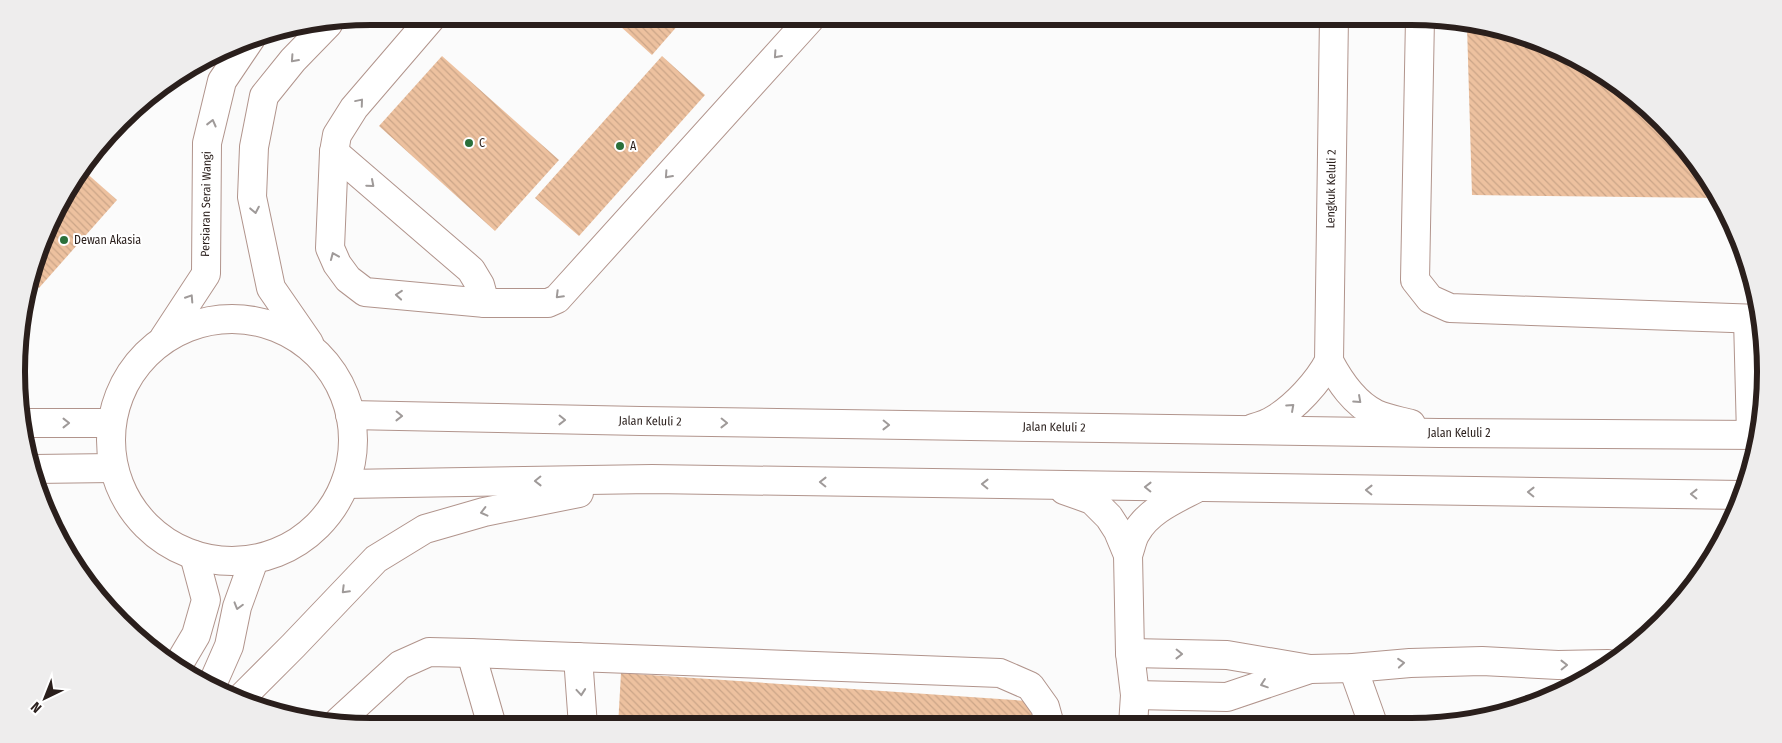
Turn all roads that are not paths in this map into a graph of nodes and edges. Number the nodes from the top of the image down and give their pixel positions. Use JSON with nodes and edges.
{"nodes":[{"id":1,"x":425,"y":25,"type":"edge"},
{"id":2,"x":805,"y":25,"type":"edge"},
{"id":3,"x":1334,"y":25,"type":"edge"},
{"id":4,"x":1420,"y":25,"type":"edge"},
{"id":5,"x":324,"y":28,"type":"edge"},
{"id":6,"x":243,"y":49,"type":"edge"},
{"id":7,"x":334,"y":152,"type":"junction"},
{"id":8,"x":485,"y":304,"type":"junction"},
{"id":9,"x":1753,"y":319,"type":"edge"},
{"id":10,"x":1754,"y":327,"type":"edge"},
{"id":11,"x":163,"y":339,"type":"junction"},
{"id":12,"x":316,"y":353,"type":"junction"},
{"id":13,"x":1329,"y":361,"type":"junction"},
{"id":14,"x":1755,"y":408,"type":"edge"},
{"id":15,"x":350,"y":415,"type":"junction"},
{"id":16,"x":29,"y":423,"type":"edge"},
{"id":17,"x":111,"y":423,"type":"junction"},
{"id":18,"x":1249,"y":430,"type":"junction"},
{"id":19,"x":1438,"y":433,"type":"junction"},
{"id":20,"x":1751,"y":435,"type":"edge"},
{"id":21,"x":113,"y":468,"type":"junction"},
{"id":22,"x":39,"y":469,"type":"edge"},
{"id":23,"x":652,"y":479,"type":"junction"},
{"id":24,"x":345,"y":484,"type":"junction"},
{"id":25,"x":1053,"y":486,"type":"junction"},
{"id":26,"x":1196,"y":488,"type":"junction"},
{"id":27,"x":1734,"y":495,"type":"edge"},
{"id":28,"x":194,"y":555,"type":"junction"},
{"id":29,"x":1128,"y":555,"type":"junction"},
{"id":30,"x":254,"y":560,"type":"junction"},
{"id":31,"x":471,"y":653,"type":"junction"},
{"id":32,"x":1130,"y":653,"type":"junction"},
{"id":33,"x":578,"y":657,"type":"junction"},
{"id":34,"x":181,"y":661,"type":"edge"},
{"id":35,"x":1596,"y":664,"type":"edge"},
{"id":36,"x":1353,"y":668,"type":"junction"},
{"id":37,"x":1310,"y":669,"type":"junction"},
{"id":38,"x":214,"y":680,"type":"edge"},
{"id":39,"x":245,"y":694,"type":"edge"},
{"id":40,"x":1135,"y":696,"type":"junction"},
{"id":41,"x":345,"y":717,"type":"edge"},
{"id":42,"x":490,"y":718,"type":"edge"},
{"id":43,"x":582,"y":718,"type":"edge"},
{"id":44,"x":1048,"y":718,"type":"edge"},
{"id":45,"x":1133,"y":718,"type":"edge"},
{"id":46,"x":1371,"y":718,"type":"edge"}],
"edges":[{"from":7,"to":1,"type":"street","one_way":true},
{"from":2,"to":8,"type":"street","one_way":true},
{"from":3,"to":13,"type":"street","name":"Lengkuk Keluli 2"},
{"from":4,"to":9,"type":"street"},
{"from":5,"to":12,"type":"street","one_way":true},
{"from":11,"to":6,"type":"street","name":"Persiaran Serai Wangi","one_way":true},
{"from":7,"to":8,"type":"street","one_way":true},
{"from":8,"to":7,"type":"street","one_way":true},
{"from":10,"to":14,"type":"street"},
{"from":11,"to":12,"type":"street"},
{"from":11,"to":17,"type":"street"},
{"from":12,"to":15,"type":"street"},
{"from":18,"to":13,"type":"street","one_way":true},
{"from":13,"to":19,"type":"street","one_way":true},
{"from":15,"to":18,"type":"street","name":"Jalan Keluli 2","one_way":true},
{"from":15,"to":24,"type":"street"},
{"from":16,"to":17,"type":"street","one_way":true},
{"from":17,"to":21,"type":"street"},
{"from":18,"to":19,"type":"street","name":"Jalan Keluli 2"},
{"from":19,"to":20,"type":"street","name":"Jalan Keluli 2"},
{"from":21,"to":22,"type":"street"},
{"from":21,"to":28,"type":"street"},
{"from":23,"to":24,"type":"street","one_way":true},
{"from":25,"to":23,"type":"street","one_way":true},
{"from":23,"to":39,"type":"street","one_way":true},
{"from":24,"to":30,"type":"street"},
{"from":26,"to":25,"type":"street","one_way":true},
{"from":25,"to":29,"type":"street"},
{"from":27,"to":26,"type":"street","one_way":true},
{"from":26,"to":29,"type":"street"},
{"from":28,"to":30,"type":"street"},
{"from":28,"to":34,"type":"street"},
{"from":29,"to":32,"type":"street"},
{"from":30,"to":38,"type":"street","one_way":true},
{"from":31,"to":33,"type":"street"},
{"from":31,"to":41,"type":"street"},
{"from":31,"to":42,"type":"street"},
{"from":32,"to":37,"type":"street","one_way":true},
{"from":32,"to":40,"type":"street"},
{"from":33,"to":43,"type":"street","one_way":true},
{"from":33,"to":44,"type":"street"},
{"from":36,"to":35,"type":"street","one_way":true},
{"from":36,"to":37,"type":"street"},
{"from":36,"to":46,"type":"street"},
{"from":37,"to":40,"type":"street","one_way":true},
{"from":40,"to":45,"type":"street"}]}
